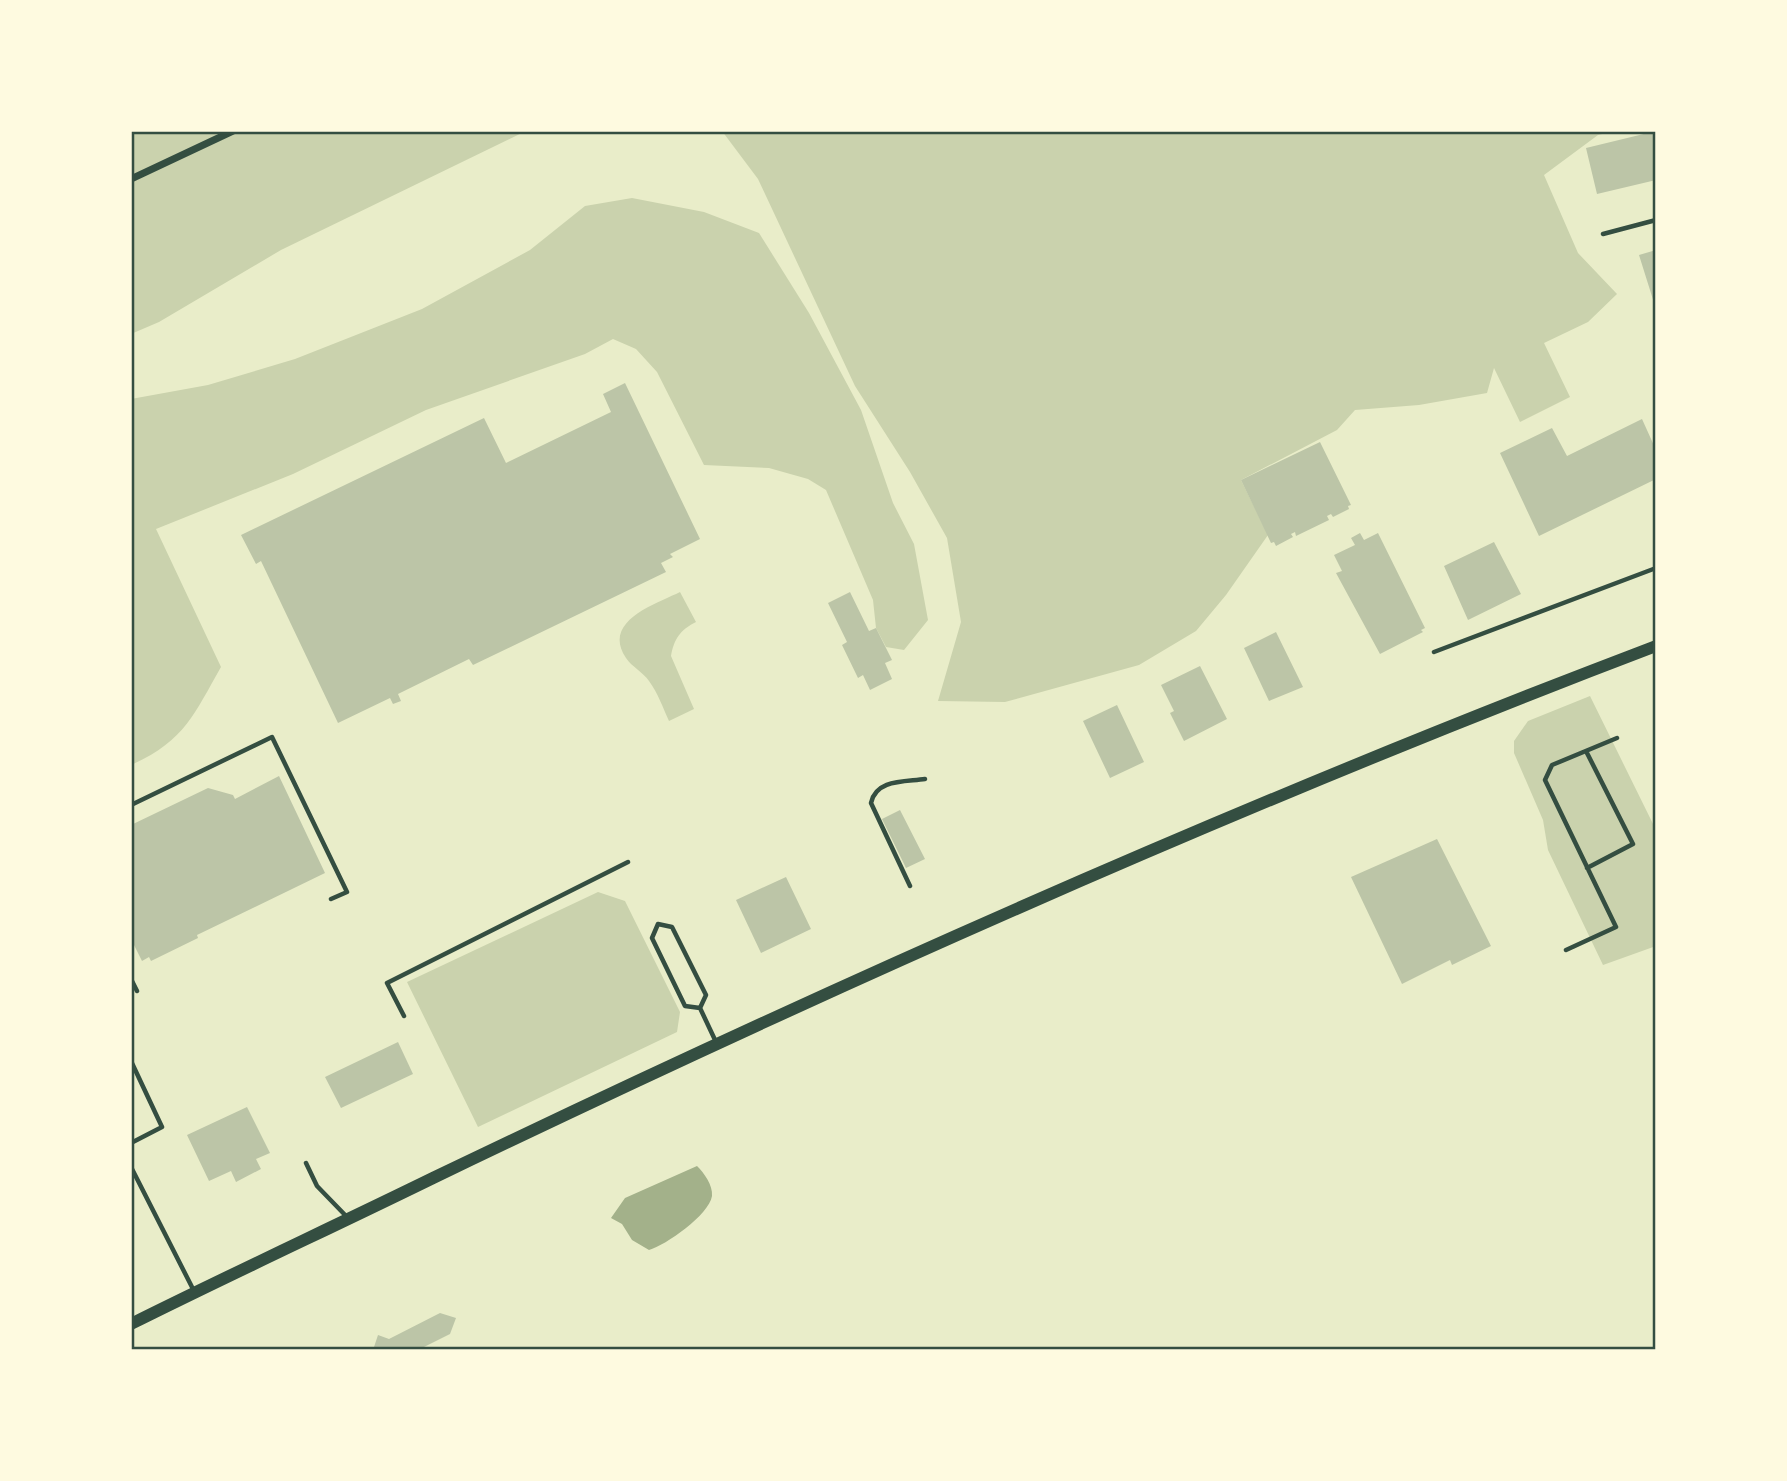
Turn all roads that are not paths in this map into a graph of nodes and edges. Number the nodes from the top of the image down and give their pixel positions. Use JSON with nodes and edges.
{"nodes":[{"id":1,"x":233,"y":131,"type":"edge"},
{"id":2,"x":131,"y":179,"type":"edge"},
{"id":3,"x":1656,"y":220,"type":"edge"},
{"id":4,"x":1603,"y":234,"type":"dead end"},
{"id":5,"x":1656,"y":568,"type":"edge"},
{"id":6,"x":1656,"y":646,"type":"edge"},
{"id":7,"x":1434,"y":652,"type":"dead end"},
{"id":8,"x":1617,"y":738,"type":"dead end"},
{"id":9,"x":1586,"y":751,"type":"junction"},
{"id":10,"x":925,"y":779,"type":"dead end"},
{"id":11,"x":131,"y":805,"type":"edge"},
{"id":12,"x":628,"y":862,"type":"dead end"},
{"id":13,"x":1587,"y":868,"type":"junction"},
{"id":14,"x":910,"y":886,"type":"dead end"},
{"id":15,"x":331,"y":899,"type":"dead end"},
{"id":16,"x":1566,"y":950,"type":"dead end"},
{"id":17,"x":131,"y":979,"type":"edge"},
{"id":18,"x":137,"y":991,"type":"dead end"},
{"id":19,"x":700,"y":1008,"type":"junction"},
{"id":20,"x":404,"y":1016,"type":"dead end"},
{"id":21,"x":716,"y":1042,"type":"junction"},
{"id":22,"x":131,"y":1061,"type":"edge"},
{"id":23,"x":131,"y":1143,"type":"edge"},
{"id":24,"x":306,"y":1163,"type":"dead end"},
{"id":25,"x":131,"y":1167,"type":"edge"},
{"id":26,"x":350,"y":1219,"type":"junction"},
{"id":27,"x":194,"y":1293,"type":"junction"},
{"id":28,"x":131,"y":1324,"type":"edge"}],
"edges":[{"from":1,"to":2,"type":"street"},
{"from":3,"to":4,"type":"lane"},
{"from":5,"to":7,"type":"lane"},
{"from":6,"to":21,"type":"street"},
{"from":8,"to":9,"type":"lane"},
{"from":9,"to":13,"type":"lane"},
{"from":9,"to":13,"type":"lane"},
{"from":10,"to":14,"type":"lane"},
{"from":11,"to":15,"type":"lane"},
{"from":12,"to":20,"type":"lane"},
{"from":13,"to":16,"type":"lane"},
{"from":17,"to":18,"type":"lane"},
{"from":19,"to":19,"type":"lane"},
{"from":19,"to":21,"type":"lane"},
{"from":21,"to":26,"type":"street"},
{"from":22,"to":23,"type":"lane"},
{"from":24,"to":26,"type":"lane"},
{"from":25,"to":27,"type":"lane"},
{"from":26,"to":27,"type":"street"},
{"from":27,"to":28,"type":"street"}]}
